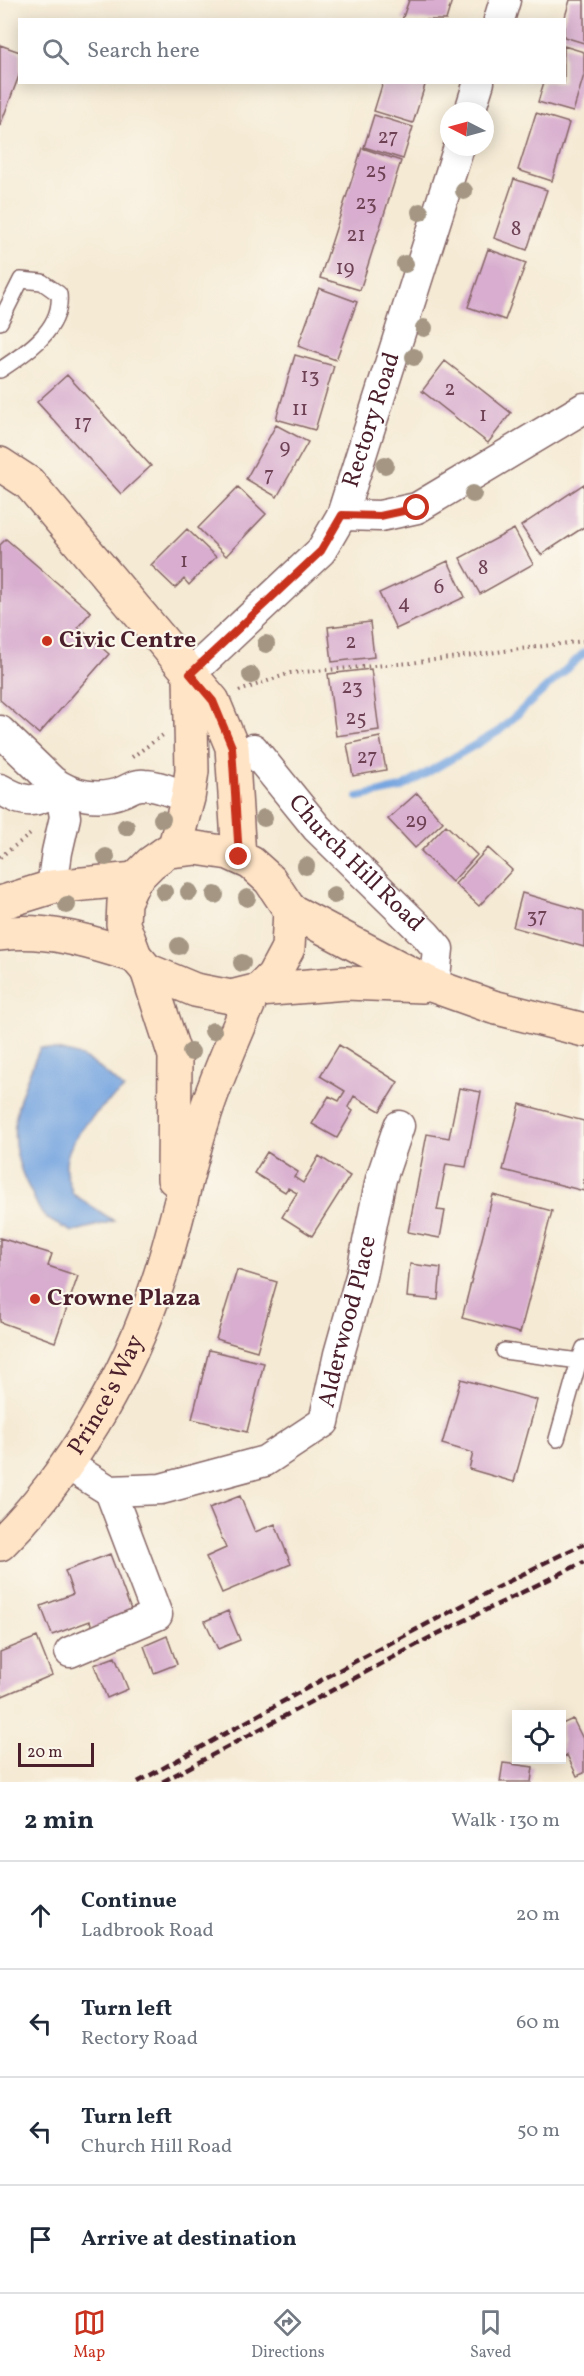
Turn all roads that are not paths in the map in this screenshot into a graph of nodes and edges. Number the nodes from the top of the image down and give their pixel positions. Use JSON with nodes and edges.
{"nodes":[{"id":1,"x":505,"y":0,"type":"edge"},
{"id":2,"x":500,"y":18,"type":"edge"},
{"id":3,"x":478,"y":84,"type":"edge"},
{"id":4,"x":473,"y":102,"type":"edge"},
{"id":5,"x":456,"y":156,"type":"edge"},
{"id":6,"x":0,"y":322,"type":"edge"},
{"id":7,"x":0,"y":370,"type":"edge"},
{"id":8,"x":584,"y":408,"type":"edge"},
{"id":9,"x":0,"y":464,"type":"edge"},
{"id":10,"x":342,"y":515,"type":"junction"},
{"id":11,"x":190,"y":674,"type":"junction"},
{"id":12,"x":0,"y":731,"type":"edge"},
{"id":13,"x":253,"y":749,"type":"dead end"},
{"id":14,"x":60,"y":788,"type":"junction"},
{"id":15,"x":0,"y":789,"type":"edge"},
{"id":16,"x":188,"y":798,"type":"junction"},
{"id":17,"x":174,"y":849,"type":"junction"},
{"id":18,"x":239,"y":857,"type":"junction"},
{"id":19,"x":135,"y":879,"type":"junction"},
{"id":20,"x":52,"y":887,"type":"junction"},
{"id":21,"x":0,"y":903,"type":"edge"},
{"id":22,"x":290,"y":910,"type":"junction"},
{"id":23,"x":0,"y":934,"type":"edge"},
{"id":24,"x":141,"y":963,"type":"junction"},
{"id":25,"x":434,"y":986,"type":"junction"},
{"id":26,"x":256,"y":992,"type":"junction"},
{"id":27,"x":584,"y":1030,"type":"edge"},
{"id":28,"x":399,"y":1126,"type":"dead end"},
{"id":29,"x":174,"y":1223,"type":"junction"},
{"id":30,"x":504,"y":1351,"type":"dead end"},
{"id":31,"x":581,"y":1354,"type":"edge"},
{"id":32,"x":557,"y":1439,"type":"dead end"},
{"id":33,"x":68,"y":1466,"type":"junction"},
{"id":34,"x":110,"y":1491,"type":"junction"},
{"id":35,"x":0,"y":1544,"type":"edge"},
{"id":36,"x":70,"y":1652,"type":"dead end"}],
"edges":[{"from":1,"to":2,"type":"street"},
{"from":3,"to":4,"type":"street"},
{"from":5,"to":10,"type":"street","name":"Rectory Road"},
{"from":6,"to":7,"type":"lane"},
{"from":8,"to":10,"type":"street"},
{"from":9,"to":11,"type":"street"},
{"from":10,"to":11,"type":"street","name":"Rectory Road"},
{"from":11,"to":16,"type":"street"},
{"from":11,"to":18,"type":"street"},
{"from":12,"to":14,"type":"street"},
{"from":13,"to":25,"type":"street","name":"Church Hill Road"},
{"from":14,"to":15,"type":"street"},
{"from":14,"to":16,"type":"street"},
{"from":14,"to":20,"type":"street"},
{"from":16,"to":17,"type":"street"},
{"from":17,"to":18,"type":"street"},
{"from":17,"to":19,"type":"street"},
{"from":18,"to":22,"type":"street"},
{"from":19,"to":20,"type":"street"},
{"from":19,"to":24,"type":"street"},
{"from":20,"to":21,"type":"street"},
{"from":22,"to":25,"type":"street","name":"Church Hill Road"},
{"from":22,"to":26,"type":"street"},
{"from":23,"to":24,"type":"street"},
{"from":24,"to":26,"type":"street"},
{"from":24,"to":29,"type":"street","name":"Prince's Way"},
{"from":25,"to":26,"type":"street","name":"Church Hill Road"},
{"from":25,"to":27,"type":"street","name":"Church Hill Road"},
{"from":26,"to":29,"type":"street","name":"Prince's Way"},
{"from":28,"to":34,"type":"street","name":"Alderwood Place"},
{"from":29,"to":33,"type":"street","name":"Prince's Way"},
{"from":30,"to":31,"type":"lane"},
{"from":31,"to":32,"type":"lane"},
{"from":33,"to":34,"type":"street"},
{"from":33,"to":35,"type":"street","name":"Prince's Way"},
{"from":34,"to":36,"type":"street"}]}
